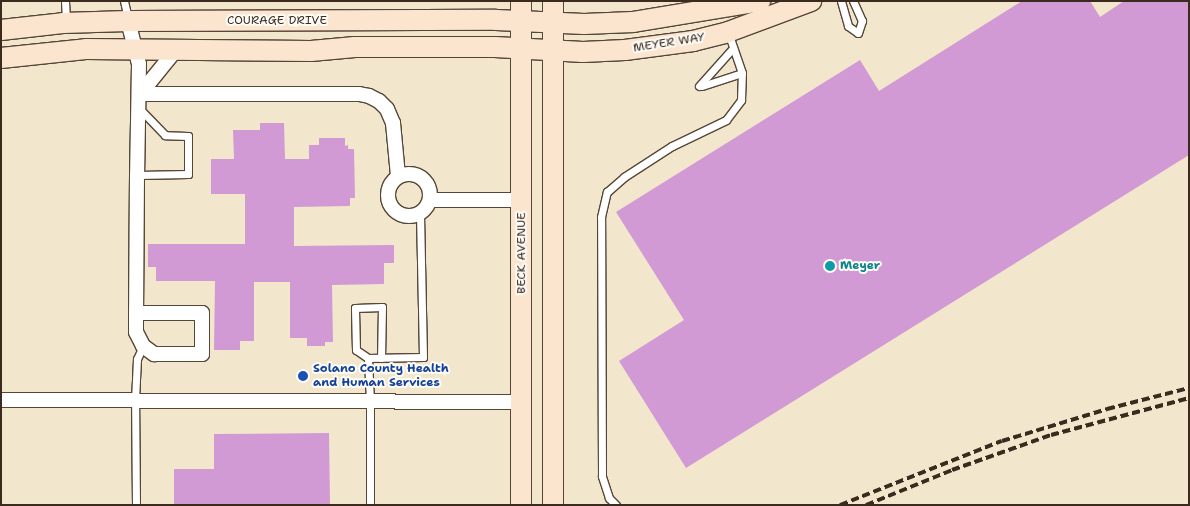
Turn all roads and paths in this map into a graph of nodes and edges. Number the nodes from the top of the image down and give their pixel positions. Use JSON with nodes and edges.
{"nodes":[{"id":1,"x":65,"y":1,"type":"edge"},
{"id":2,"x":124,"y":1,"type":"edge"},
{"id":3,"x":522,"y":1,"type":"edge"},
{"id":4,"x":552,"y":1,"type":"edge"},
{"id":5,"x":760,"y":1,"type":"edge"},
{"id":6,"x":811,"y":1,"type":"edge"},
{"id":7,"x":841,"y":1,"type":"edge"},
{"id":8,"x":853,"y":1,"type":"edge"},
{"id":9,"x":128,"y":21,"type":"junction"},
{"id":10,"x":522,"y":21,"type":"junction"},
{"id":11,"x":67,"y":23,"type":"junction"},
{"id":12,"x":552,"y":23,"type":"junction"},
{"id":13,"x":1,"y":30,"type":"edge"},
{"id":14,"x":731,"y":40,"type":"junction"},
{"id":15,"x":136,"y":49,"type":"junction"},
{"id":16,"x":522,"y":49,"type":"junction"},
{"id":17,"x":552,"y":50,"type":"junction"},
{"id":18,"x":175,"y":51,"type":"junction"},
{"id":19,"x":1,"y":58,"type":"edge"},
{"id":20,"x":742,"y":73,"type":"junction"},
{"id":21,"x":140,"y":94,"type":"junction"},
{"id":22,"x":140,"y":109,"type":"junction"},
{"id":23,"x":137,"y":175,"type":"junction"},
{"id":24,"x":398,"y":176,"type":"junction"},
{"id":25,"x":430,"y":200,"type":"junction"},
{"id":26,"x":522,"y":200,"type":"junction"},
{"id":27,"x":420,"y":213,"type":"junction"},
{"id":28,"x":136,"y":313,"type":"junction"},
{"id":29,"x":143,"y":346,"type":"junction"},
{"id":30,"x":368,"y":358,"type":"junction"},
{"id":31,"x":381,"y":358,"type":"junction"},
{"id":32,"x":1,"y":400,"type":"edge"},
{"id":33,"x":135,"y":400,"type":"junction"},
{"id":34,"x":370,"y":401,"type":"junction"},
{"id":35,"x":522,"y":402,"type":"junction"},
{"id":36,"x":136,"y":505,"type":"edge"},
{"id":37,"x":370,"y":505,"type":"edge"},
{"id":38,"x":521,"y":505,"type":"edge"},
{"id":39,"x":553,"y":505,"type":"edge"},
{"id":40,"x":616,"y":505,"type":"edge"}],
"edges":[{"from":1,"to":11,"type":"lane"},
{"from":2,"to":9,"type":"lane"},
{"from":3,"to":10,"type":"street","name":"BECK AVENUE"},
{"from":4,"to":12,"type":"street"},
{"from":5,"to":12,"type":"street","name":"MEYER WAY"},
{"from":6,"to":14,"type":"street","name":"MEYER WAY"},
{"from":7,"to":8,"type":"lane"},
{"from":9,"to":10,"type":"street","name":"COURAGE DRIVE"},
{"from":9,"to":11,"type":"street","name":"COURAGE DRIVE"},
{"from":9,"to":15,"type":"street"},
{"from":10,"to":12,"type":"street","name":"COURAGE DRIVE"},
{"from":10,"to":16,"type":"street","name":"BECK AVENUE"},
{"from":11,"to":13,"type":"street","name":"COURAGE DRIVE"},
{"from":12,"to":17,"type":"street"},
{"from":14,"to":17,"type":"street","name":"MEYER WAY"},
{"from":14,"to":20,"type":"lane"},
{"from":14,"to":20,"type":"lane"},
{"from":15,"to":18,"type":"street"},
{"from":15,"to":19,"type":"street"},
{"from":15,"to":21,"type":"street"},
{"from":16,"to":17,"type":"street","name":"MEYER WAY"},
{"from":16,"to":18,"type":"street"},
{"from":16,"to":26,"type":"street","name":"BECK AVENUE"},
{"from":17,"to":39,"type":"street"},
{"from":18,"to":21,"type":"street"},
{"from":20,"to":40,"type":"lane"},
{"from":21,"to":22,"type":"street"},
{"from":21,"to":24,"type":"street"},
{"from":22,"to":23,"type":"street"},
{"from":22,"to":23,"type":"lane"},
{"from":23,"to":28,"type":"street"},
{"from":24,"to":25,"type":"street"},
{"from":24,"to":27,"type":"street"},
{"from":25,"to":26,"type":"street"},
{"from":25,"to":27,"type":"street"},
{"from":26,"to":35,"type":"street","name":"BECK AVENUE"},
{"from":27,"to":31,"type":"lane"},
{"from":28,"to":29,"type":"street"},
{"from":28,"to":29,"type":"street"},
{"from":29,"to":33,"type":"lane"},
{"from":30,"to":31,"type":"lane"},
{"from":30,"to":31,"type":"lane"},
{"from":30,"to":34,"type":"lane"},
{"from":32,"to":33,"type":"street"},
{"from":33,"to":34,"type":"street"},
{"from":33,"to":36,"type":"lane"},
{"from":34,"to":35,"type":"street"},
{"from":34,"to":37,"type":"lane"},
{"from":35,"to":38,"type":"street","name":"BECK AVENUE"}]}
